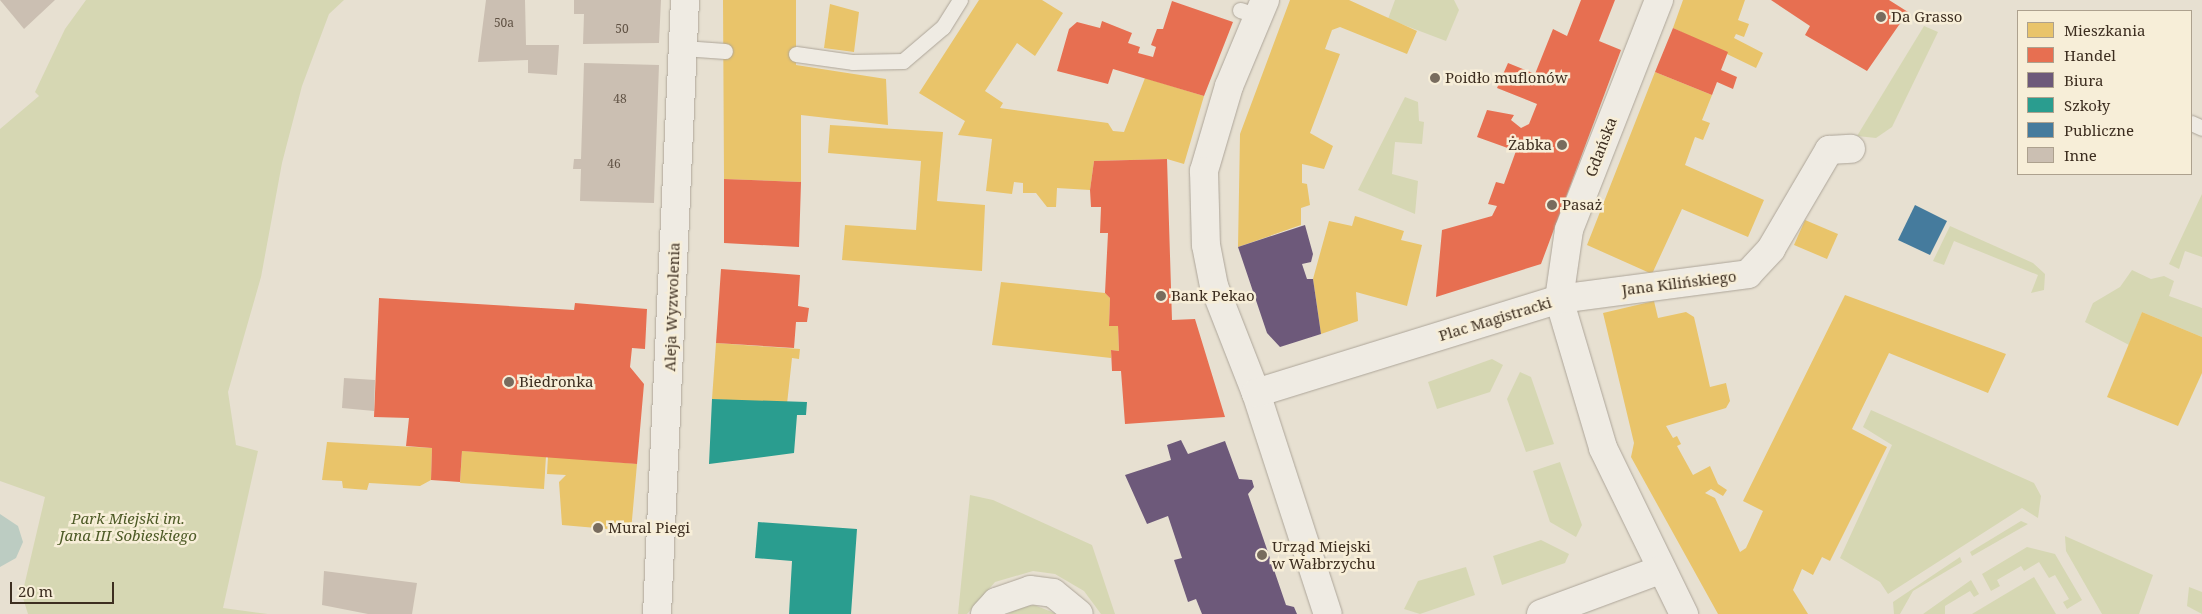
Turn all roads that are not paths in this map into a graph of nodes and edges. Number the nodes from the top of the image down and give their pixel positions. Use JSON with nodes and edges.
{"nodes":[{"id":1,"x":684,"y":0,"type":"edge"},
{"id":2,"x":960,"y":0,"type":"edge"},
{"id":3,"x":1659,"y":0,"type":"edge"},
{"id":4,"x":1255,"y":9,"type":"edge"},
{"id":5,"x":683,"y":48,"type":"junction"},
{"id":6,"x":725,"y":51,"type":"dead end"},
{"id":7,"x":796,"y":54,"type":"dead end"},
{"id":8,"x":1851,"y":148,"type":"dead end"},
{"id":9,"x":1558,"y":299,"type":"junction"},
{"id":10,"x":1256,"y":393,"type":"junction"},
{"id":11,"x":1660,"y":570,"type":"junction"},
{"id":12,"x":657,"y":614,"type":"edge"},
{"id":13,"x":985,"y":614,"type":"edge"},
{"id":14,"x":1079,"y":614,"type":"edge"},
{"id":15,"x":1328,"y":614,"type":"edge"},
{"id":16,"x":1541,"y":614,"type":"edge"},
{"id":17,"x":1684,"y":614,"type":"edge"}],
"edges":[{"from":1,"to":5,"type":"street","name":"Aleja Wyzwolenia"},
{"from":2,"to":7,"type":"lane"},
{"from":3,"to":9,"type":"street","name":"Gdańska"},
{"from":4,"to":10,"type":"street"},
{"from":5,"to":6,"type":"lane"},
{"from":5,"to":12,"type":"street","name":"Aleja Wyzwolenia"},
{"from":8,"to":9,"type":"street","name":"Jana Kilińskiego"},
{"from":9,"to":10,"type":"street","name":"Plac Magistracki"},
{"from":9,"to":11,"type":"street","name":"Plac Magistracki"},
{"from":10,"to":15,"type":"street"},
{"from":11,"to":16,"type":"street"},
{"from":11,"to":17,"type":"street","name":"Plac Magistracki"},
{"from":13,"to":14,"type":"street"}]}
